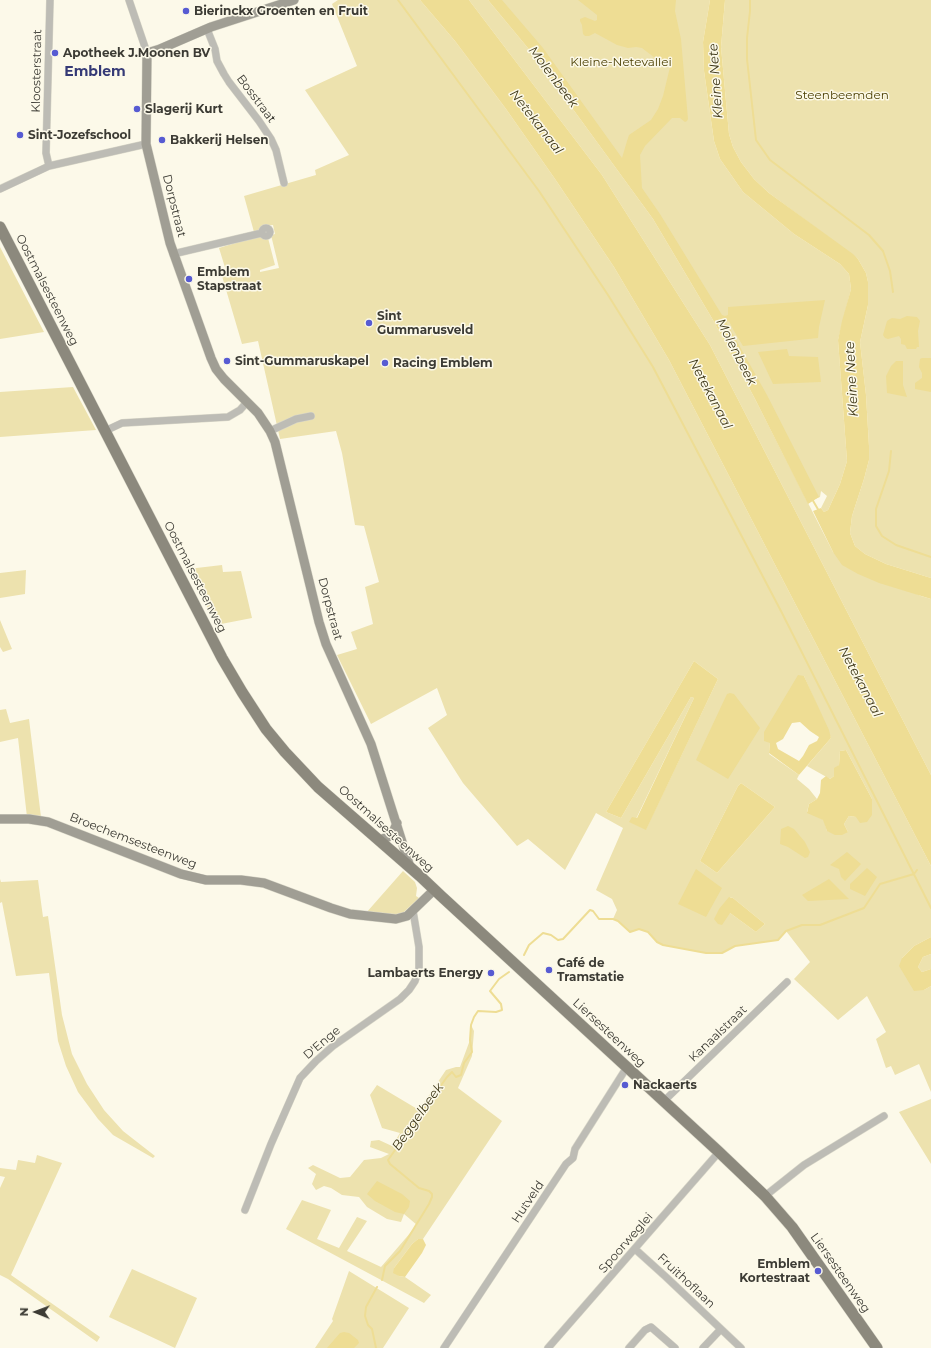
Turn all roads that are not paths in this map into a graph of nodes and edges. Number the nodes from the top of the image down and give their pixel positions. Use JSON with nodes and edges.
{"nodes":[{"id":1,"x":50,"y":0,"type":"edge"},
{"id":2,"x":129,"y":0,"type":"edge"},
{"id":3,"x":294,"y":0,"type":"edge"},
{"id":4,"x":207,"y":29,"type":"junction"},
{"id":5,"x":147,"y":53,"type":"junction"},
{"id":6,"x":146,"y":144,"type":"junction"},
{"id":7,"x":49,"y":166,"type":"junction"},
{"id":8,"x":284,"y":183,"type":"dead end"},
{"id":9,"x":0,"y":189,"type":"edge"},
{"id":10,"x":0,"y":227,"type":"edge"},
{"id":11,"x":262,"y":233,"type":"dead end"},
{"id":12,"x":174,"y":254,"type":"junction"},
{"id":13,"x":248,"y":402,"type":"junction"},
{"id":14,"x":311,"y":416,"type":"dead end"},
{"id":15,"x":105,"y":431,"type":"junction"},
{"id":16,"x":270,"y":431,"type":"junction"},
{"id":17,"x":0,"y":819,"type":"edge"},
{"id":18,"x":398,"y":827,"type":"junction"},
{"id":19,"x":383,"y":843,"type":"junction"},
{"id":20,"x":410,"y":867,"type":"junction"},
{"id":21,"x":434,"y":890,"type":"junction"},
{"id":22,"x":413,"y":911,"type":"junction"},
{"id":23,"x":787,"y":982,"type":"dead end"},
{"id":24,"x":627,"y":1067,"type":"junction"},
{"id":25,"x":664,"y":1101,"type":"junction"},
{"id":26,"x":884,"y":1116,"type":"dead end"},
{"id":27,"x":719,"y":1152,"type":"junction"},
{"id":28,"x":765,"y":1196,"type":"junction"},
{"id":29,"x":245,"y":1210,"type":"dead end"},
{"id":30,"x":635,"y":1249,"type":"junction"},
{"id":31,"x":721,"y":1328,"type":"junction"},
{"id":32,"x":444,"y":1348,"type":"edge"},
{"id":33,"x":548,"y":1348,"type":"edge"},
{"id":34,"x":629,"y":1348,"type":"edge"},
{"id":35,"x":675,"y":1348,"type":"edge"},
{"id":36,"x":703,"y":1348,"type":"edge"},
{"id":37,"x":741,"y":1348,"type":"edge"},
{"id":38,"x":877,"y":1348,"type":"edge"}],
"edges":[{"from":1,"to":7,"type":"street","name":"Kloosterstraat"},
{"from":2,"to":5,"type":"street","name":"Dorpstraat"},
{"from":3,"to":4,"type":"street"},
{"from":4,"to":5,"type":"street"},
{"from":4,"to":8,"type":"street","name":"Bosstraat"},
{"from":5,"to":6,"type":"street","name":"Dorpstraat"},
{"from":6,"to":7,"type":"street"},
{"from":6,"to":12,"type":"street","name":"Dorpstraat"},
{"from":7,"to":9,"type":"street"},
{"from":10,"to":15,"type":"main road","name":"Oostmalsesteenweg"},
{"from":11,"to":12,"type":"street"},
{"from":12,"to":13,"type":"street","name":"Dorpstraat"},
{"from":13,"to":15,"type":"street"},
{"from":13,"to":16,"type":"street","name":"Dorpstraat"},
{"from":14,"to":16,"type":"street"},
{"from":15,"to":19,"type":"main road","name":"Oostmalsesteenweg"},
{"from":16,"to":18,"type":"street","name":"Dorpstraat"},
{"from":17,"to":22,"type":"street","name":"Broechemsesteenweg"},
{"from":18,"to":19,"type":"street"},
{"from":18,"to":20,"type":"street","name":"Dorpstraat"},
{"from":19,"to":20,"type":"main road","name":"Oostmalsesteenweg"},
{"from":20,"to":21,"type":"main road","name":"Oostmalsesteenweg"},
{"from":21,"to":22,"type":"street","name":"Broechemsesteenweg"},
{"from":21,"to":24,"type":"main road","name":"Liersesteenweg"},
{"from":22,"to":29,"type":"street","name":"D'Enge"},
{"from":23,"to":25,"type":"street","name":"Kanaalstraat"},
{"from":24,"to":25,"type":"main road","name":"Liersesteenweg"},
{"from":24,"to":32,"type":"street","name":"Hutveld"},
{"from":25,"to":27,"type":"main road","name":"Liersesteenweg"},
{"from":26,"to":28,"type":"street"},
{"from":27,"to":28,"type":"main road","name":"Liersesteenweg"},
{"from":27,"to":30,"type":"street","name":"Spoorweglei"},
{"from":28,"to":38,"type":"main road","name":"Liersesteenweg"},
{"from":30,"to":31,"type":"street","name":"Fruithoflaan"},
{"from":30,"to":33,"type":"street","name":"Spoorweglei"},
{"from":31,"to":36,"type":"street"},
{"from":31,"to":37,"type":"street","name":"Fruithoflaan"},
{"from":34,"to":35,"type":"street"}]}
